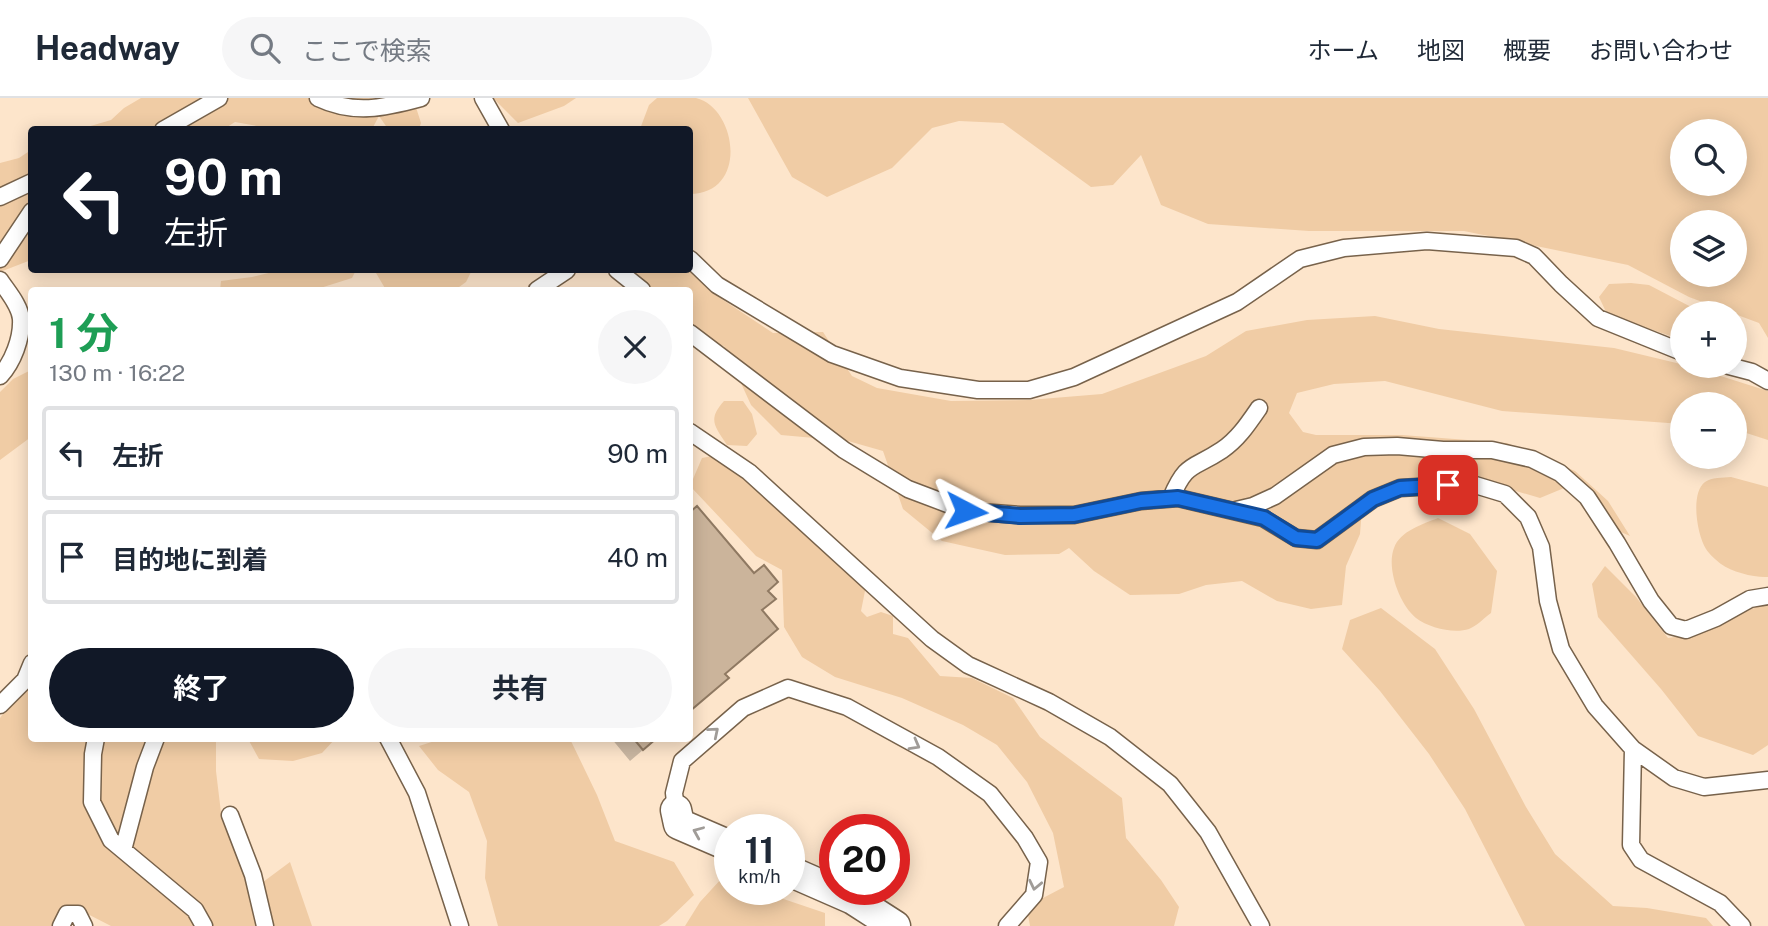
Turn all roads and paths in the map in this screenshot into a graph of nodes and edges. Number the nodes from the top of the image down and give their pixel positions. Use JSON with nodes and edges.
{"nodes":[{"id":1,"x":219,"y":98,"type":"edge"},
{"id":2,"x":318,"y":98,"type":"edge"},
{"id":3,"x":421,"y":98,"type":"edge"},
{"id":4,"x":483,"y":98,"type":"edge"},
{"id":5,"x":170,"y":126,"type":"edge"},
{"id":6,"x":499,"y":126,"type":"edge"},
{"id":7,"x":28,"y":184,"type":"edge"},
{"id":8,"x":0,"y":197,"type":"edge"},
{"id":9,"x":28,"y":217,"type":"edge"},
{"id":10,"x":0,"y":259,"type":"edge"},
{"id":11,"x":693,"y":262,"type":"edge"},
{"id":12,"x":562,"y":273,"type":"edge"},
{"id":13,"x":621,"y":273,"type":"edge"},
{"id":14,"x":0,"y":280,"type":"edge"},
{"id":15,"x":542,"y":287,"type":"edge"},
{"id":16,"x":638,"y":287,"type":"edge"},
{"id":17,"x":693,"y":342,"type":"edge"},
{"id":18,"x":1670,"y":347,"type":"edge"},
{"id":19,"x":1747,"y":371,"type":"edge"},
{"id":20,"x":0,"y":376,"type":"edge"},
{"id":21,"x":1768,"y":381,"type":"edge"},
{"id":22,"x":1259,"y":408,"type":"dead end"},
{"id":23,"x":693,"y":434,"type":"edge"},
{"id":24,"x":1275,"y":496,"type":"junction"},
{"id":25,"x":1171,"y":498,"type":"junction"},
{"id":26,"x":1234,"y":511,"type":"junction"},
{"id":27,"x":1280,"y":528,"type":"junction"},
{"id":28,"x":1768,"y":596,"type":"edge"},
{"id":29,"x":28,"y":673,"type":"edge"},
{"id":30,"x":0,"y":705,"type":"edge"},
{"id":31,"x":95,"y":742,"type":"edge"},
{"id":32,"x":154,"y":742,"type":"edge"},
{"id":33,"x":390,"y":742,"type":"edge"},
{"id":34,"x":1633,"y":749,"type":"junction"},
{"id":35,"x":1768,"y":780,"type":"edge"},
{"id":36,"x":676,"y":810,"type":"joint"},
{"id":37,"x":230,"y":815,"type":"dead end"},
{"id":38,"x":714,"y":839,"type":"edge"},
{"id":39,"x":123,"y":850,"type":"junction"},
{"id":40,"x":805,"y":878,"type":"edge"},
{"id":41,"x":61,"y":926,"type":"edge"},
{"id":42,"x":84,"y":926,"type":"edge"},
{"id":43,"x":204,"y":926,"type":"edge"},
{"id":44,"x":265,"y":926,"type":"edge"},
{"id":45,"x":460,"y":926,"type":"edge"},
{"id":46,"x":895,"y":926,"type":"edge"},
{"id":47,"x":1007,"y":926,"type":"edge"},
{"id":48,"x":1261,"y":926,"type":"edge"},
{"id":49,"x":1742,"y":926,"type":"edge"}],
"edges":[{"from":1,"to":5,"type":"lane"},
{"from":2,"to":3,"type":"lane"},
{"from":4,"to":6,"type":"lane"},
{"from":7,"to":8,"type":"lane"},
{"from":9,"to":10,"type":"lane"},
{"from":11,"to":18,"type":"lane"},
{"from":12,"to":15,"type":"lane"},
{"from":13,"to":16,"type":"lane"},
{"from":14,"to":20,"type":"lane"},
{"from":17,"to":25,"type":"lane"},
{"from":19,"to":21,"type":"lane"},
{"from":22,"to":25,"type":"lane"},
{"from":23,"to":48,"type":"lane"},
{"from":24,"to":26,"type":"lane"},
{"from":24,"to":27,"type":"lane"},
{"from":24,"to":28,"type":"lane"},
{"from":25,"to":26,"type":"lane"},
{"from":26,"to":27,"type":"lane"},
{"from":27,"to":34,"type":"lane"},
{"from":29,"to":30,"type":"lane"},
{"from":31,"to":39,"type":"lane"},
{"from":32,"to":39,"type":"lane"},
{"from":33,"to":45,"type":"lane"},
{"from":34,"to":35,"type":"lane"},
{"from":34,"to":49,"type":"lane"},
{"from":38,"to":36,"type":"street","one_way":true},
{"from":36,"to":47,"type":"lane","one_way":true},
{"from":37,"to":44,"type":"lane"},
{"from":39,"to":43,"type":"lane"},
{"from":40,"to":46,"type":"street"},
{"from":41,"to":42,"type":"lane"}]}
